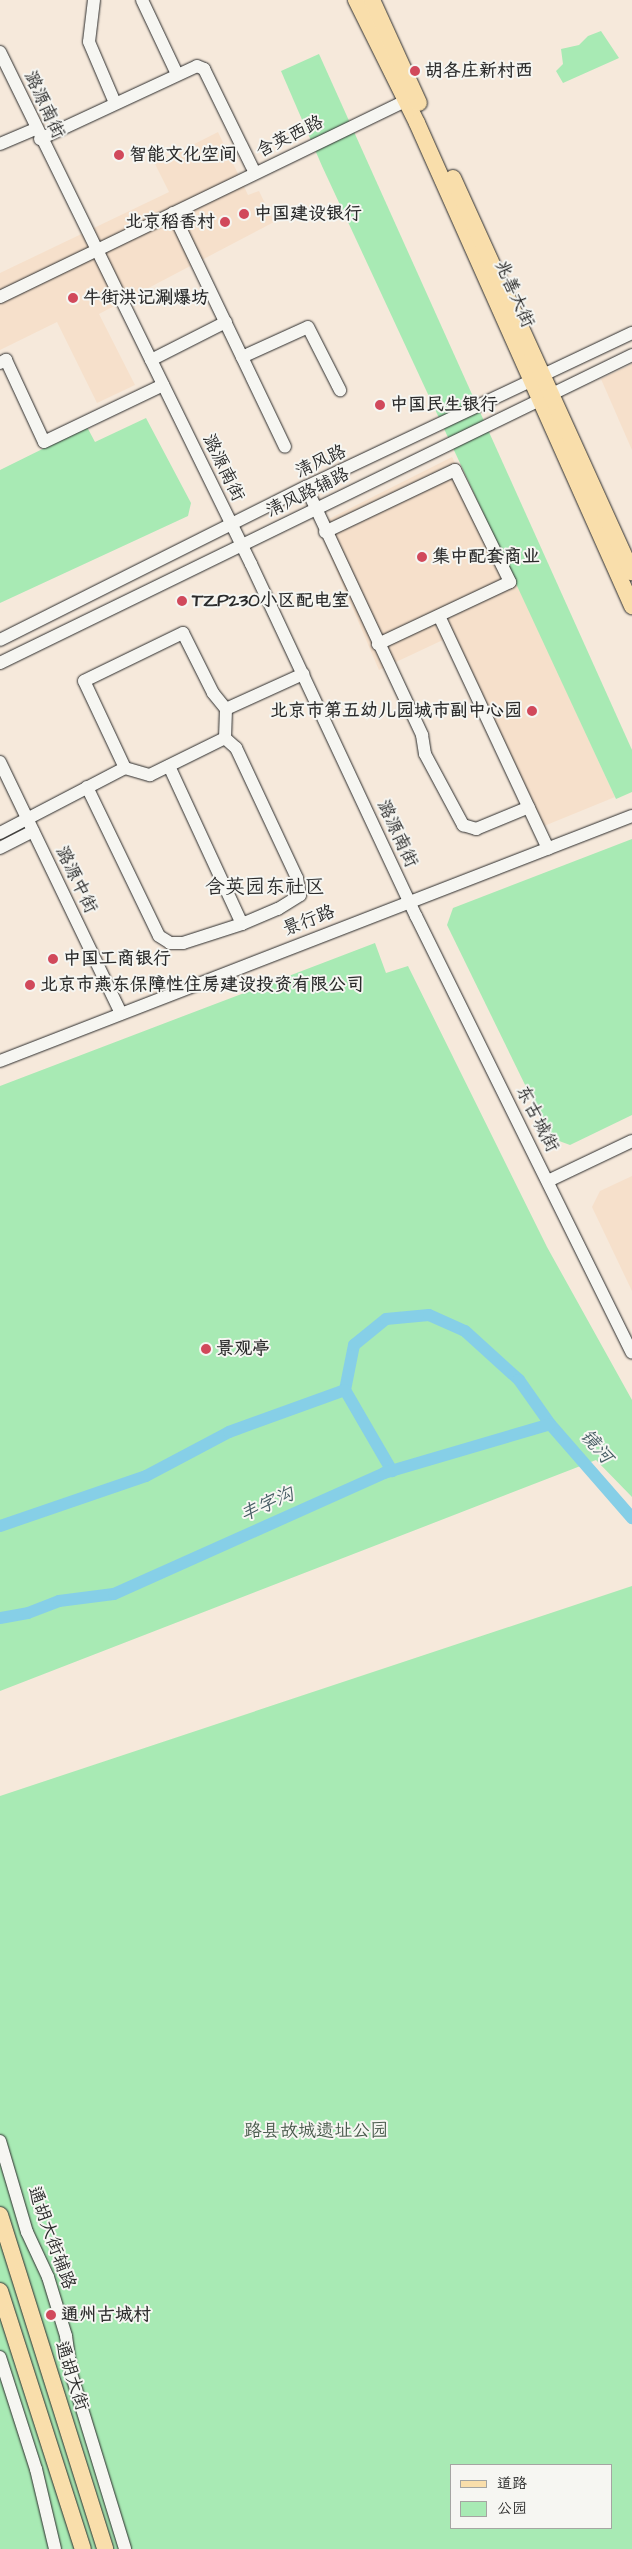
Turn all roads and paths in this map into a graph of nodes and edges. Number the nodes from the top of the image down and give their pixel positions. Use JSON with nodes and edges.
{"nodes":[{"id":1,"x":94,"y":0,"type":"edge"},
{"id":2,"x":142,"y":0,"type":"edge"},
{"id":3,"x":356,"y":0,"type":"edge"},
{"id":4,"x":372,"y":0,"type":"edge"},
{"id":5,"x":0,"y":52,"type":"edge"},
{"id":6,"x":177,"y":74,"type":"junction"},
{"id":7,"x":406,"y":101,"type":"junction"},
{"id":8,"x":115,"y":103,"type":"junction"},
{"id":9,"x":38,"y":134,"type":"junction"},
{"id":10,"x":0,"y":144,"type":"edge"},
{"id":11,"x":255,"y":173,"type":"junction"},
{"id":12,"x":173,"y":213,"type":"junction"},
{"id":13,"x":97,"y":249,"type":"junction"},
{"id":14,"x":0,"y":297,"type":"edge"},
{"id":15,"x":226,"y":322,"type":"junction"},
{"id":16,"x":632,"y":333,"type":"edge"},
{"id":17,"x":632,"y":355,"type":"edge"},
{"id":18,"x":242,"y":357,"type":"junction"},
{"id":19,"x":151,"y":360,"type":"junction"},
{"id":20,"x":0,"y":363,"type":"edge"},
{"id":21,"x":539,"y":379,"type":"junction"},
{"id":22,"x":163,"y":385,"type":"junction"},
{"id":23,"x":340,"y":390,"type":"dead end"},
{"id":24,"x":547,"y":397,"type":"junction"},
{"id":25,"x":285,"y":447,"type":"dead end"},
{"id":26,"x":306,"y":487,"type":"junction"},
{"id":27,"x":316,"y":508,"type":"junction"},
{"id":28,"x":231,"y":525,"type":"junction"},
{"id":29,"x":326,"y":532,"type":"junction"},
{"id":30,"x":241,"y":545,"type":"junction"},
{"id":31,"x":632,"y":572,"type":"edge"},
{"id":32,"x":632,"y":606,"type":"edge"},
{"id":33,"x":439,"y":616,"type":"junction"},
{"id":34,"x":0,"y":640,"type":"edge"},
{"id":35,"x":378,"y":644,"type":"junction"},
{"id":36,"x":0,"y":663,"type":"edge"},
{"id":37,"x":303,"y":674,"type":"junction"},
{"id":38,"x":226,"y":709,"type":"junction"},
{"id":39,"x":225,"y":738,"type":"junction"},
{"id":40,"x":0,"y":762,"type":"edge"},
{"id":41,"x":169,"y":766,"type":"junction"},
{"id":42,"x":125,"y":768,"type":"junction"},
{"id":43,"x":87,"y":787,"type":"junction"},
{"id":44,"x":529,"y":807,"type":"junction"},
{"id":45,"x":632,"y":816,"type":"edge"},
{"id":46,"x":27,"y":818,"type":"junction"},
{"id":47,"x":33,"y":831,"type":"junction"},
{"id":48,"x":0,"y":833,"type":"edge"},
{"id":49,"x":0,"y":848,"type":"edge"},
{"id":50,"x":548,"y":849,"type":"junction"},
{"id":51,"x":410,"y":902,"type":"junction"},
{"id":52,"x":242,"y":924,"type":"junction"},
{"id":53,"x":121,"y":1013,"type":"junction"},
{"id":54,"x":0,"y":1061,"type":"edge"},
{"id":55,"x":632,"y":1141,"type":"edge"},
{"id":56,"x":548,"y":1181,"type":"junction"},
{"id":57,"x":632,"y":1353,"type":"edge"},
{"id":58,"x":0,"y":2141,"type":"edge"},
{"id":59,"x":0,"y":2215,"type":"edge"},
{"id":60,"x":0,"y":2291,"type":"edge"},
{"id":61,"x":0,"y":2357,"type":"edge"},
{"id":62,"x":56,"y":2549,"type":"edge"},
{"id":63,"x":83,"y":2549,"type":"edge"},
{"id":64,"x":105,"y":2549,"type":"edge"},
{"id":65,"x":124,"y":2549,"type":"edge"}],
"edges":[{"from":1,"to":8,"type":"street"},
{"from":2,"to":6,"type":"street"},
{"from":3,"to":7,"type":"main road","name":"兆善大街"},
{"from":4,"to":21,"type":"main road","name":"兆善大街"},
{"from":5,"to":9,"type":"street","name":"潞源南街"},
{"from":6,"to":8,"type":"street"},
{"from":6,"to":11,"type":"street"},
{"from":7,"to":11,"type":"street","name":"含英西路"},
{"from":7,"to":21,"type":"main road","name":"兆善大街"},
{"from":8,"to":9,"type":"street"},
{"from":9,"to":10,"type":"street"},
{"from":9,"to":13,"type":"street","name":"潞源南街"},
{"from":11,"to":12,"type":"street","name":"含英西路"},
{"from":12,"to":13,"type":"street","name":"含英西路"},
{"from":12,"to":15,"type":"street"},
{"from":13,"to":14,"type":"street","name":"含英西路"},
{"from":13,"to":19,"type":"street","name":"潞源南街"},
{"from":15,"to":18,"type":"street"},
{"from":15,"to":19,"type":"street"},
{"from":16,"to":21,"type":"street","name":"清风路"},
{"from":17,"to":24,"type":"street","name":"清风路辅路"},
{"from":18,"to":23,"type":"street"},
{"from":18,"to":25,"type":"street"},
{"from":19,"to":22,"type":"street","name":"潞源南街"},
{"from":20,"to":22,"type":"street"},
{"from":21,"to":24,"type":"main road","name":"兆善大街"},
{"from":21,"to":26,"type":"street","name":"清风路"},
{"from":22,"to":28,"type":"street","name":"潞源南街"},
{"from":24,"to":27,"type":"street","name":"清风路辅路"},
{"from":24,"to":31,"type":"main road","name":"兆善大街"},
{"from":24,"to":32,"type":"main road","name":"兆善大街"},
{"from":26,"to":27,"type":"street"},
{"from":26,"to":28,"type":"street","name":"清风路"},
{"from":27,"to":29,"type":"street"},
{"from":27,"to":30,"type":"street","name":"清风路辅路"},
{"from":28,"to":30,"type":"street","name":"潞源南街"},
{"from":28,"to":34,"type":"street","name":"清风路"},
{"from":29,"to":33,"type":"street"},
{"from":29,"to":35,"type":"street"},
{"from":30,"to":36,"type":"street","name":"清风路辅路"},
{"from":30,"to":37,"type":"street","name":"潞源南街"},
{"from":33,"to":35,"type":"street"},
{"from":33,"to":44,"type":"street"},
{"from":35,"to":44,"type":"street"},
{"from":37,"to":38,"type":"street"},
{"from":37,"to":51,"type":"street","name":"潞源南街"},
{"from":38,"to":39,"type":"street"},
{"from":38,"to":42,"type":"street"},
{"from":39,"to":41,"type":"street"},
{"from":39,"to":52,"type":"street"},
{"from":40,"to":46,"type":"street","name":"潞源中街"},
{"from":41,"to":42,"type":"street"},
{"from":41,"to":52,"type":"street"},
{"from":42,"to":43,"type":"street"},
{"from":43,"to":46,"type":"street"},
{"from":43,"to":52,"type":"street"},
{"from":44,"to":50,"type":"street"},
{"from":45,"to":50,"type":"street","name":"景行路"},
{"from":46,"to":47,"type":"street","name":"潞源中街"},
{"from":46,"to":48,"type":"street"},
{"from":47,"to":49,"type":"street"},
{"from":47,"to":53,"type":"street","name":"潞源中街"},
{"from":50,"to":51,"type":"street","name":"景行路"},
{"from":51,"to":53,"type":"street","name":"景行路"},
{"from":51,"to":56,"type":"street","name":"东古城街"},
{"from":53,"to":54,"type":"street","name":"景行路"},
{"from":55,"to":56,"type":"street"},
{"from":56,"to":57,"type":"street","name":"东古城街"},
{"from":58,"to":65,"type":"street","name":"通胡大街辅路"},
{"from":59,"to":64,"type":"main road","name":"通胡大街"},
{"from":60,"to":63,"type":"main road"},
{"from":61,"to":62,"type":"street"}]}
